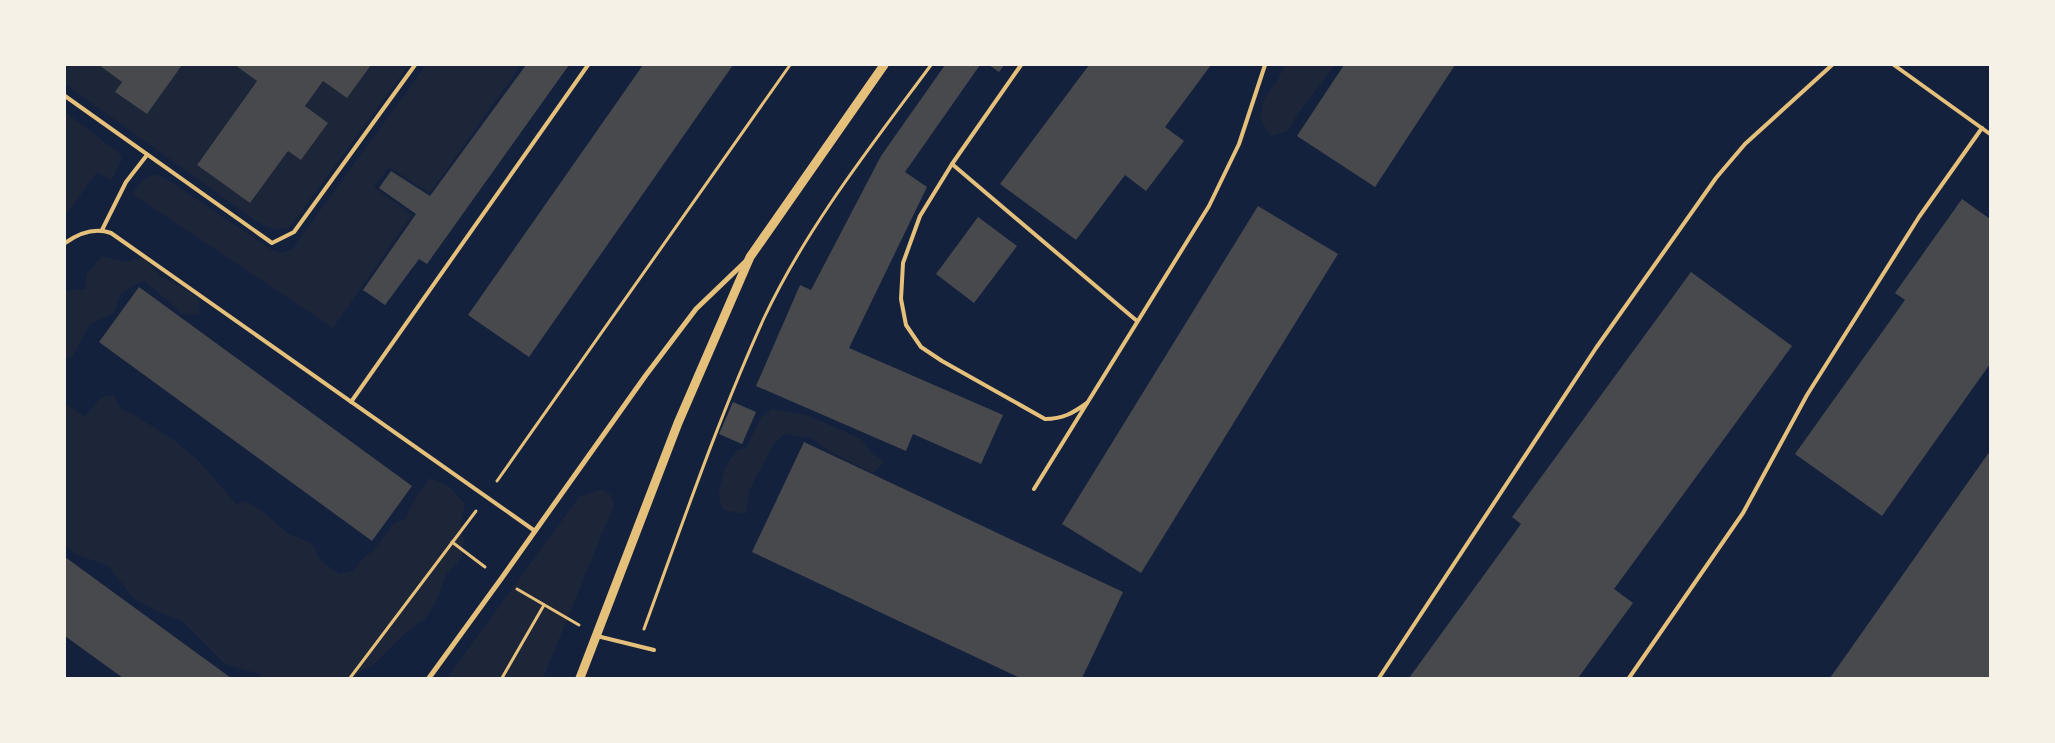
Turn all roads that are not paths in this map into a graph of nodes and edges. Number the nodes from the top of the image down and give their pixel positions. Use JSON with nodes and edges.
{"nodes":[{"id":1,"x":415,"y":65,"type":"edge"},
{"id":2,"x":588,"y":65,"type":"edge"},
{"id":3,"x":884,"y":65,"type":"edge"},
{"id":4,"x":1021,"y":65,"type":"edge"},
{"id":5,"x":1265,"y":65,"type":"edge"},
{"id":6,"x":1832,"y":65,"type":"edge"},
{"id":7,"x":1894,"y":65,"type":"edge"},
{"id":8,"x":65,"y":96,"type":"edge"},
{"id":9,"x":1982,"y":128,"type":"junction"},
{"id":10,"x":1990,"y":134,"type":"edge"},
{"id":11,"x":147,"y":155,"type":"junction"},
{"id":12,"x":952,"y":164,"type":"junction"},
{"id":13,"x":102,"y":230,"type":"junction"},
{"id":14,"x":65,"y":243,"type":"edge"},
{"id":15,"x":750,"y":257,"type":"junction"},
{"id":16,"x":1137,"y":322,"type":"junction"},
{"id":17,"x":351,"y":402,"type":"junction"},
{"id":18,"x":1087,"y":403,"type":"junction"},
{"id":19,"x":1034,"y":489,"type":"dead end"},
{"id":20,"x":535,"y":531,"type":"junction"},
{"id":21,"x":597,"y":636,"type":"junction"},
{"id":22,"x":654,"y":650,"type":"dead end"},
{"id":23,"x":428,"y":678,"type":"edge"},
{"id":24,"x":580,"y":678,"type":"edge"},
{"id":25,"x":1379,"y":678,"type":"edge"},
{"id":26,"x":1629,"y":678,"type":"edge"}],
"edges":[{"from":1,"to":11,"type":"lane"},
{"from":2,"to":17,"type":"lane"},
{"from":3,"to":15,"type":"street"},
{"from":4,"to":12,"type":"lane"},
{"from":5,"to":16,"type":"lane"},
{"from":6,"to":25,"type":"lane"},
{"from":7,"to":9,"type":"lane"},
{"from":8,"to":11,"type":"lane"},
{"from":9,"to":10,"type":"lane"},
{"from":9,"to":26,"type":"lane"},
{"from":11,"to":13,"type":"lane"},
{"from":12,"to":16,"type":"lane"},
{"from":12,"to":18,"type":"lane"},
{"from":13,"to":14,"type":"lane"},
{"from":13,"to":17,"type":"lane"},
{"from":15,"to":20,"type":"street"},
{"from":15,"to":21,"type":"street"},
{"from":16,"to":18,"type":"lane"},
{"from":17,"to":20,"type":"lane"},
{"from":18,"to":19,"type":"lane"},
{"from":20,"to":23,"type":"street"},
{"from":21,"to":22,"type":"lane"},
{"from":21,"to":24,"type":"street"}]}
